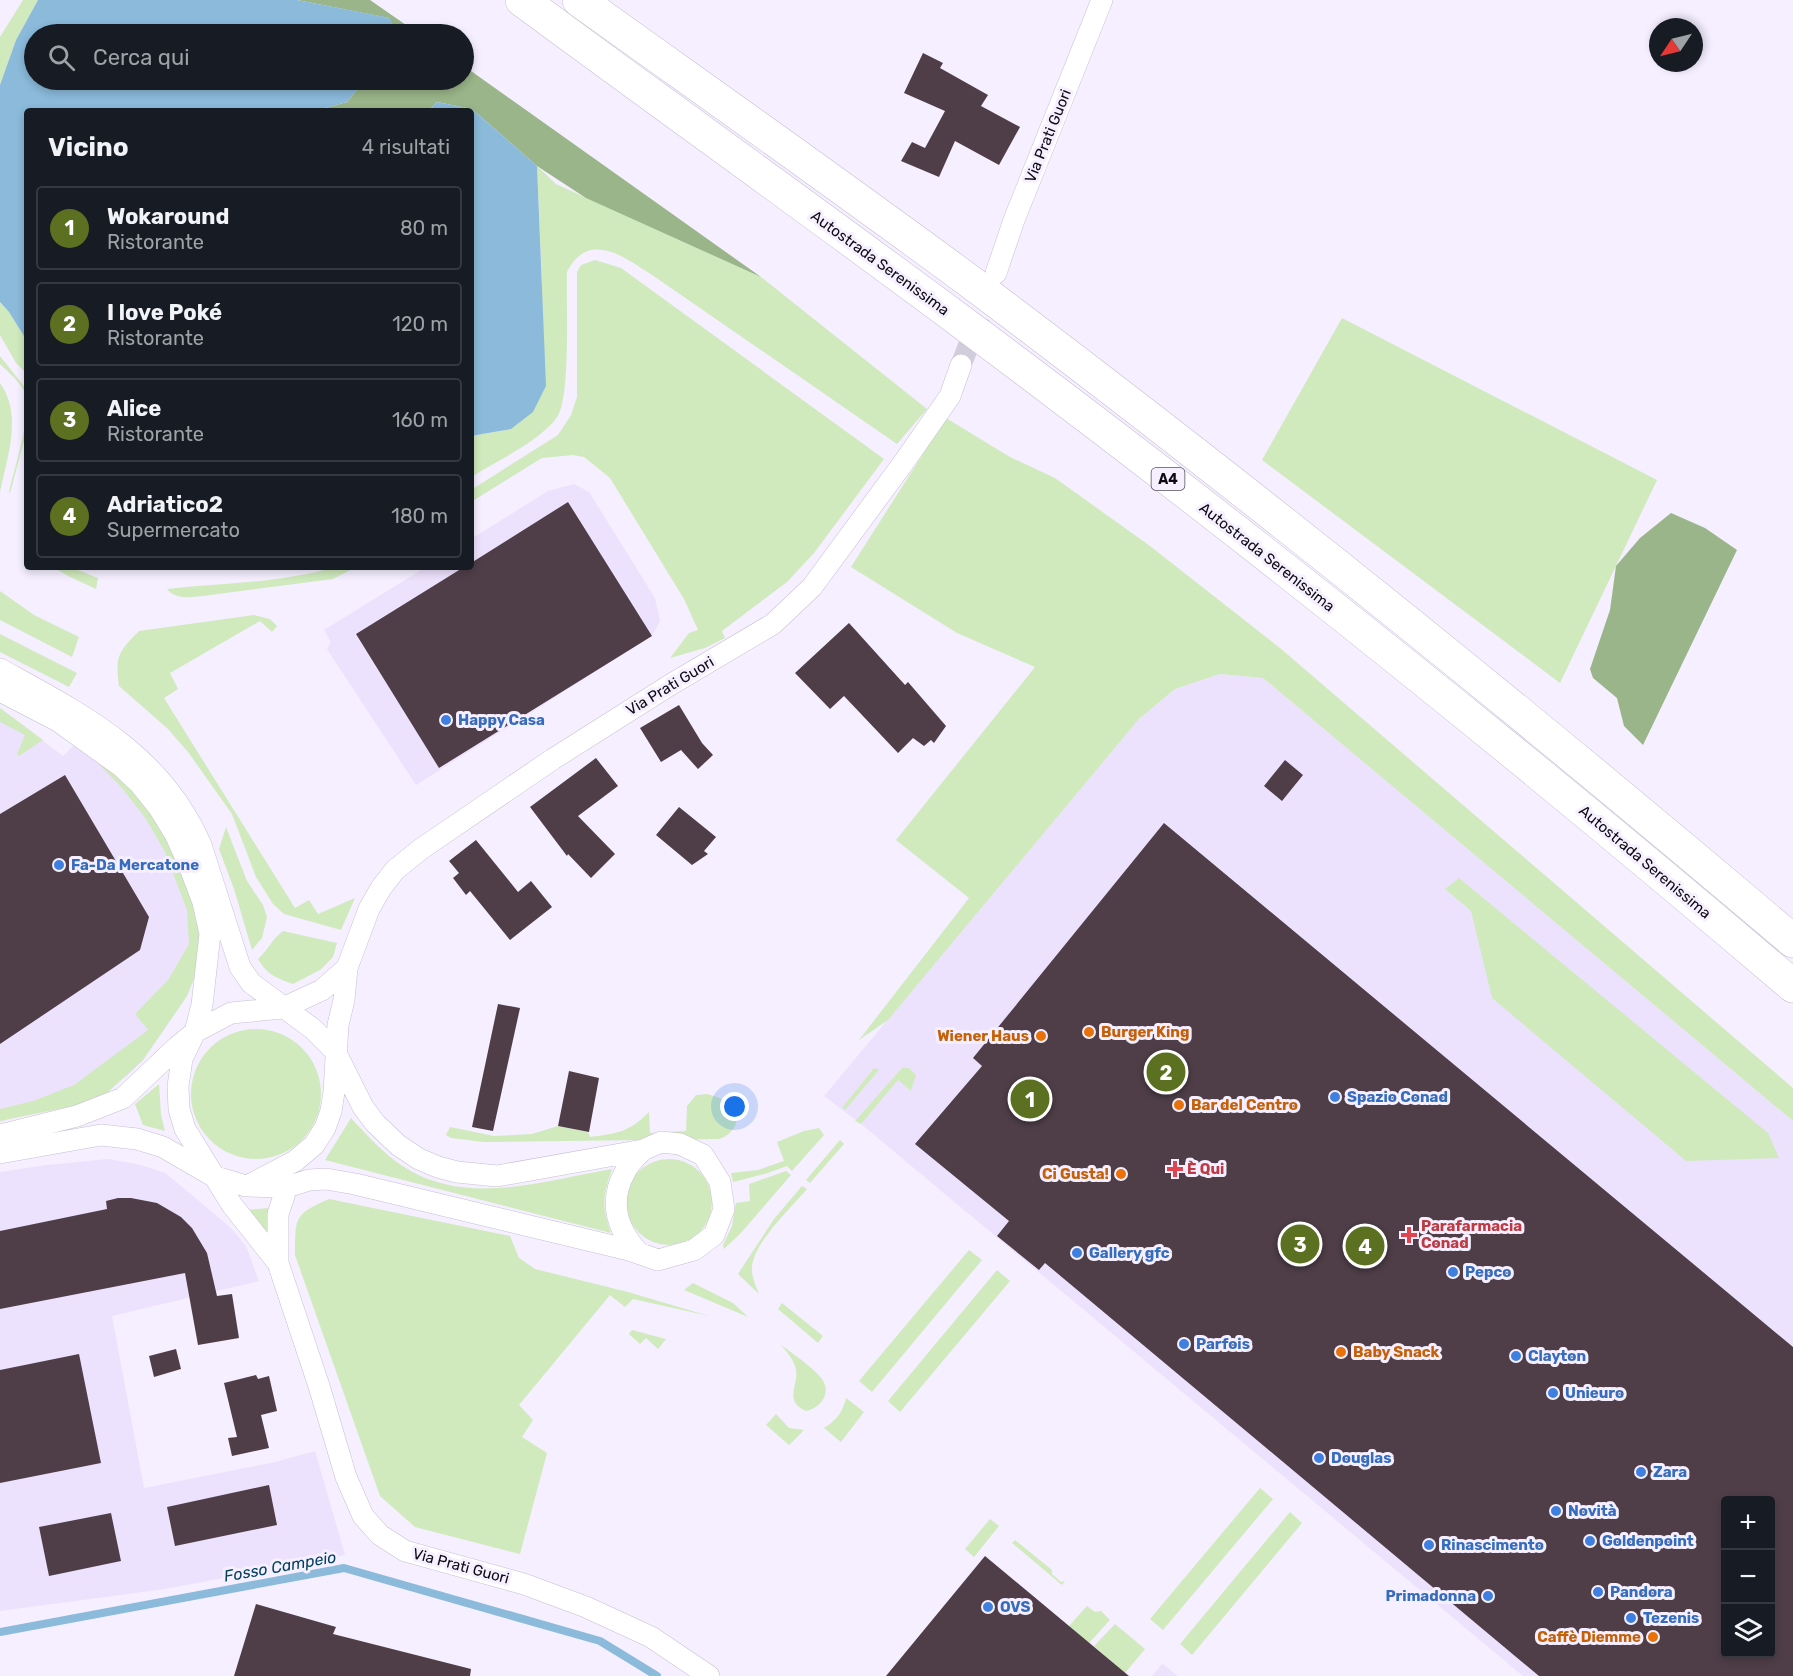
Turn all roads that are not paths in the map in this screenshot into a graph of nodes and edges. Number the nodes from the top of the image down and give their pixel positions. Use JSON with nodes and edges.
{"nodes":[{"id":1,"x":522,"y":0,"type":"edge"},
{"id":2,"x":579,"y":0,"type":"edge"},
{"id":3,"x":1102,"y":0,"type":"edge"},
{"id":4,"x":996,"y":273,"type":"tunnel mouth"},
{"id":5,"x":961,"y":365,"type":"tunnel mouth"},
{"id":6,"x":0,"y":669,"type":"edge"},
{"id":7,"x":0,"y":691,"type":"edge"},
{"id":8,"x":1793,"y":941,"type":"edge"},
{"id":9,"x":347,"y":968,"type":"junction"},
{"id":10,"x":1793,"y":986,"type":"edge"},
{"id":11,"x":283,"y":1008,"type":"junction"},
{"id":12,"x":195,"y":1032,"type":"junction"},
{"id":13,"x":336,"y":1051,"type":"junction"},
{"id":14,"x":0,"y":1135,"type":"edge"},
{"id":15,"x":643,"y":1150,"type":"junction"},
{"id":16,"x":0,"y":1153,"type":"edge"},
{"id":17,"x":213,"y":1176,"type":"junction"},
{"id":18,"x":246,"y":1186,"type":"junction"},
{"id":19,"x":287,"y":1187,"type":"junction"},
{"id":20,"x":640,"y":1254,"type":"junction"},
{"id":21,"x":278,"y":1263,"type":"junction"},
{"id":22,"x":709,"y":1676,"type":"edge"}],
"edges":[{"from":1,"to":10,"type":"highway","name":"Autostrada Serenissima","number":"A4"},
{"from":2,"to":8,"type":"highway","number":"A4"},
{"from":3,"to":4,"type":"street","name":"Via Prati Guori"},
{"from":5,"to":9,"type":"street","name":"Via Prati Guori"},
{"from":6,"to":11,"type":"street"},
{"from":7,"to":12,"type":"street"},
{"from":9,"to":11,"type":"street"},
{"from":9,"to":13,"type":"street","name":"Via Prati Guori"},
{"from":11,"to":12,"type":"street"},
{"from":11,"to":13,"type":"street"},
{"from":12,"to":14,"type":"street"},
{"from":12,"to":17,"type":"street"},
{"from":13,"to":15,"type":"street","name":"Via Prati Guori"},
{"from":13,"to":18,"type":"street"},
{"from":15,"to":20,"type":"street"},
{"from":15,"to":20,"type":"street","name":"Via Prati Guori"},
{"from":16,"to":17,"type":"street","name":"Via Prati Guori"},
{"from":17,"to":18,"type":"street","name":"Via Prati Guori"},
{"from":17,"to":21,"type":"street","name":"Via Prati Guori"},
{"from":18,"to":19,"type":"street","name":"Via Prati Guori"},
{"from":19,"to":20,"type":"street","name":"Via Prati Guori"},
{"from":19,"to":21,"type":"street","name":"Via Prati Guori"},
{"from":21,"to":22,"type":"street","name":"Via Prati Guori"}]}
